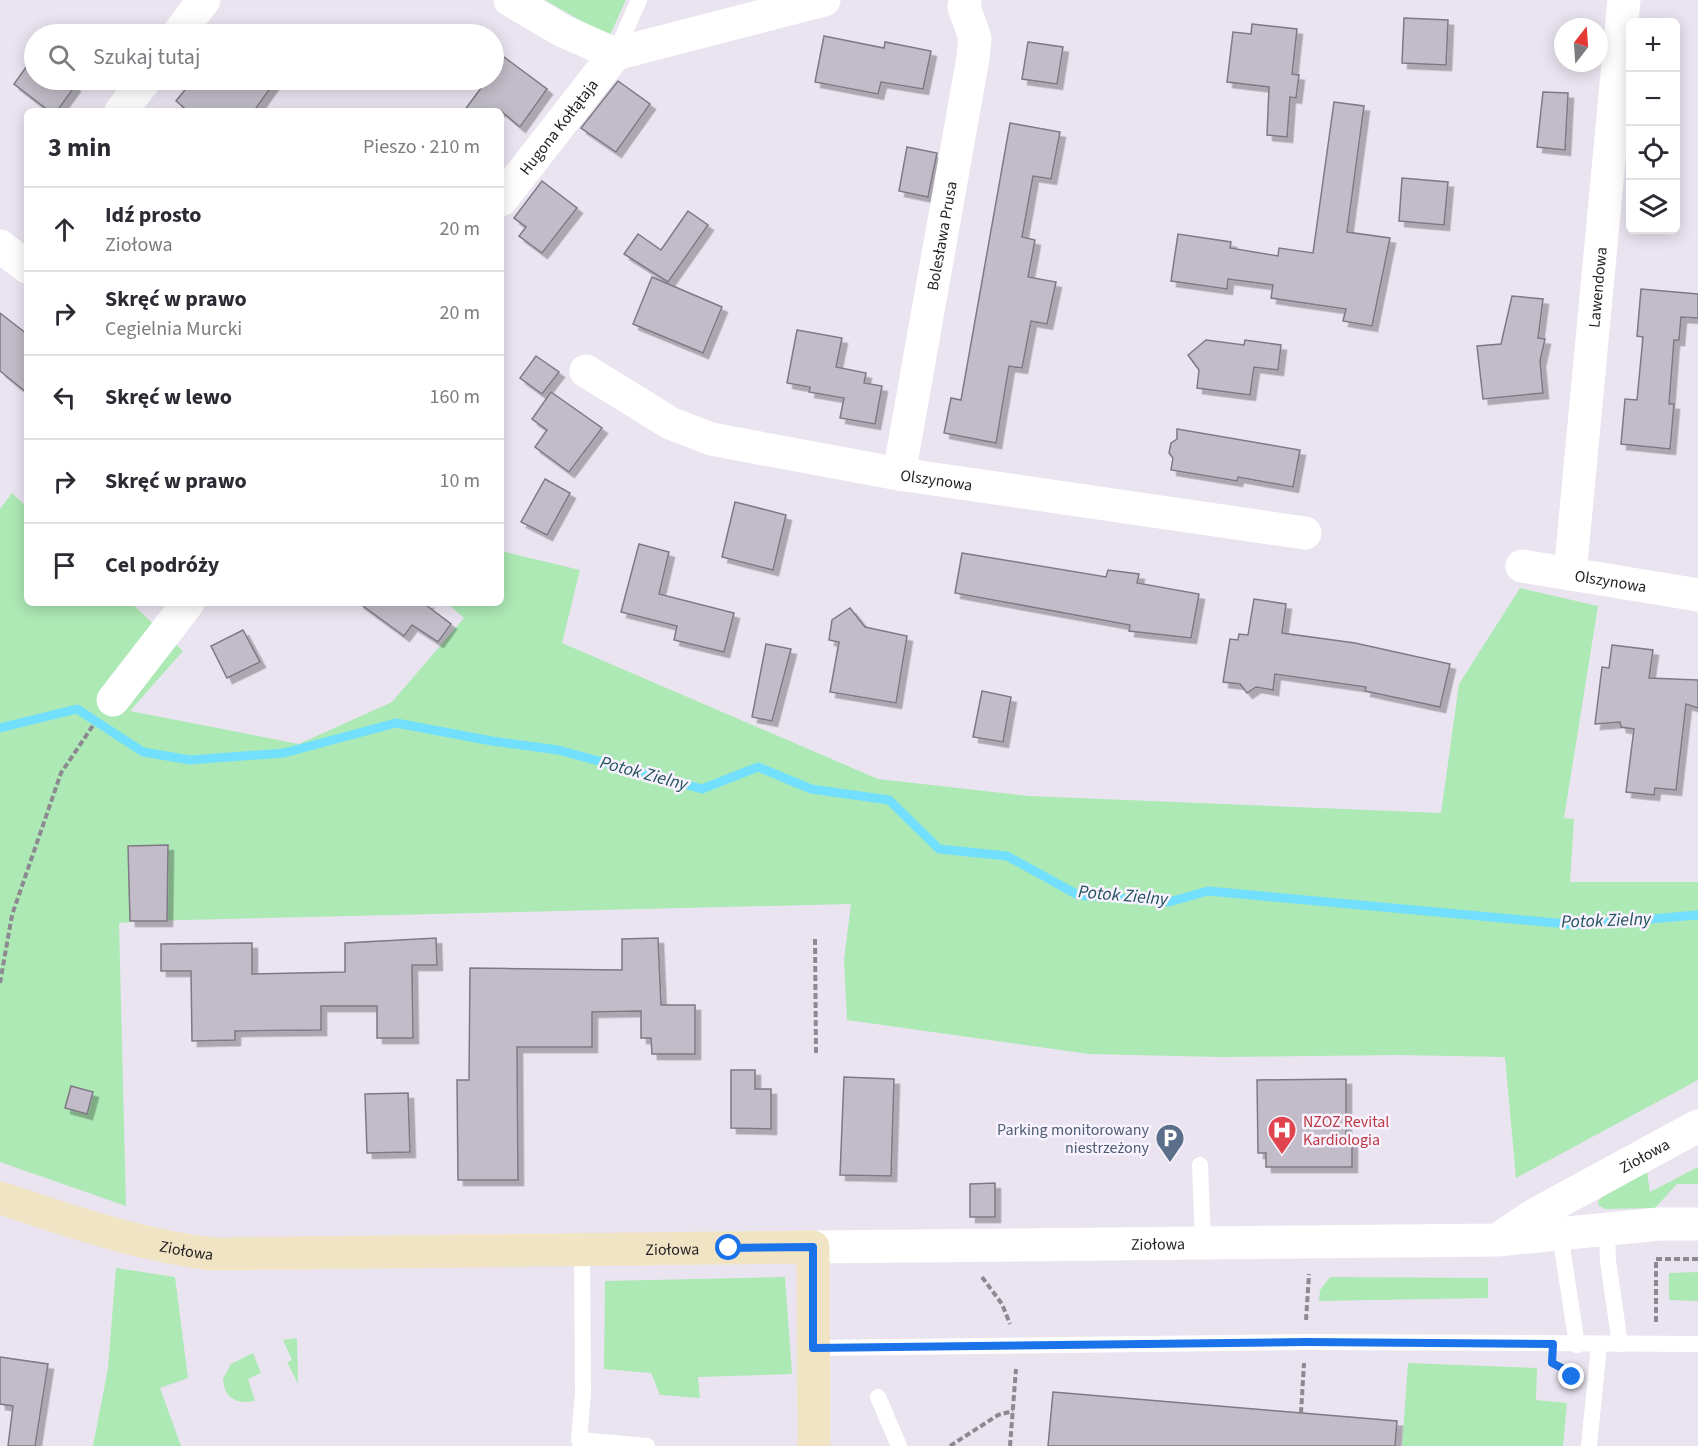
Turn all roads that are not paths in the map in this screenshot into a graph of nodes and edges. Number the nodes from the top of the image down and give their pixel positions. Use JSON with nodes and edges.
{"nodes":[{"id":1,"x":204,"y":0,"type":"edge"},
{"id":2,"x":510,"y":0,"type":"edge"},
{"id":3,"x":639,"y":0,"type":"edge"},
{"id":4,"x":824,"y":0,"type":"edge"},
{"id":5,"x":965,"y":0,"type":"edge"},
{"id":6,"x":1624,"y":0,"type":"edge"},
{"id":7,"x":186,"y":24,"type":"edge"},
{"id":8,"x":615,"y":54,"type":"junction"},
{"id":9,"x":137,"y":90,"type":"edge"},
{"id":10,"x":123,"y":108,"type":"edge"},
{"id":11,"x":504,"y":196,"type":"edge"},
{"id":12,"x":586,"y":371,"type":"dead end"},
{"id":13,"x":899,"y":474,"type":"junction"},
{"id":14,"x":1305,"y":532,"type":"dead end"},
{"id":15,"x":1522,"y":566,"type":"dead end"},
{"id":16,"x":1570,"y":574,"type":"junction"},
{"id":17,"x":1698,"y":595,"type":"edge"},
{"id":18,"x":186,"y":606,"type":"edge"},
{"id":19,"x":105,"y":709,"type":"road end"},
{"id":20,"x":1698,"y":1126,"type":"edge"},
{"id":21,"x":1200,"y":1165,"type":"dead end"},
{"id":22,"x":0,"y":1198,"type":"edge"},
{"id":23,"x":1698,"y":1224,"type":"edge"},
{"id":24,"x":1607,"y":1229,"type":"junction"},
{"id":25,"x":1560,"y":1234,"type":"junction"},
{"id":26,"x":1497,"y":1240,"type":"junction"},
{"id":27,"x":1203,"y":1243,"type":"junction"},
{"id":28,"x":813,"y":1247,"type":"junction"},
{"id":29,"x":582,"y":1251,"type":"junction"},
{"id":30,"x":1620,"y":1344,"type":"junction"},
{"id":31,"x":1698,"y":1344,"type":"edge"},
{"id":32,"x":1577,"y":1345,"type":"junction"},
{"id":33,"x":1599,"y":1345,"type":"junction"},
{"id":34,"x":813,"y":1348,"type":"junction"},
{"id":35,"x":878,"y":1397,"type":"dead end"},
{"id":36,"x":647,"y":1446,"type":"edge"},
{"id":37,"x":814,"y":1446,"type":"edge"},
{"id":38,"x":899,"y":1446,"type":"edge"},
{"id":39,"x":1589,"y":1446,"type":"edge"}],
"edges":[{"from":1,"to":7,"type":"street"},
{"from":2,"to":8,"type":"street"},
{"from":3,"to":8,"type":"lane"},
{"from":4,"to":8,"type":"street"},
{"from":5,"to":13,"type":"street","name":"Bolesława Prusa"},
{"from":6,"to":16,"type":"street","name":"Lawendowa"},
{"from":8,"to":11,"type":"street","name":"Hugona Kołłątaja"},
{"from":9,"to":10,"type":"street"},
{"from":12,"to":13,"type":"street","name":"Olszynowa"},
{"from":13,"to":14,"type":"street","name":"Olszynowa"},
{"from":15,"to":16,"type":"street","name":"Olszynowa"},
{"from":16,"to":17,"type":"street","name":"Olszynowa"},
{"from":18,"to":19,"type":"street"},
{"from":20,"to":26,"type":"street","name":"Ziołowa"},
{"from":21,"to":27,"type":"lane"},
{"from":22,"to":29,"type":"street","name":"Ziołowa"},
{"from":23,"to":24,"type":"street","name":"Ziołowa"},
{"from":24,"to":25,"type":"street","name":"Ziołowa"},
{"from":24,"to":30,"type":"lane"},
{"from":25,"to":26,"type":"street","name":"Ziołowa"},
{"from":25,"to":32,"type":"lane"},
{"from":26,"to":27,"type":"street","name":"Ziołowa"},
{"from":27,"to":28,"type":"street","name":"Ziołowa"},
{"from":28,"to":29,"type":"street","name":"Ziołowa"},
{"from":28,"to":34,"type":"street"},
{"from":29,"to":36,"type":"lane"},
{"from":30,"to":31,"type":"lane"},
{"from":30,"to":33,"type":"lane"},
{"from":32,"to":33,"type":"lane"},
{"from":32,"to":34,"type":"lane"},
{"from":33,"to":39,"type":"lane"},
{"from":34,"to":37,"type":"street"},
{"from":35,"to":38,"type":"lane"}]}
